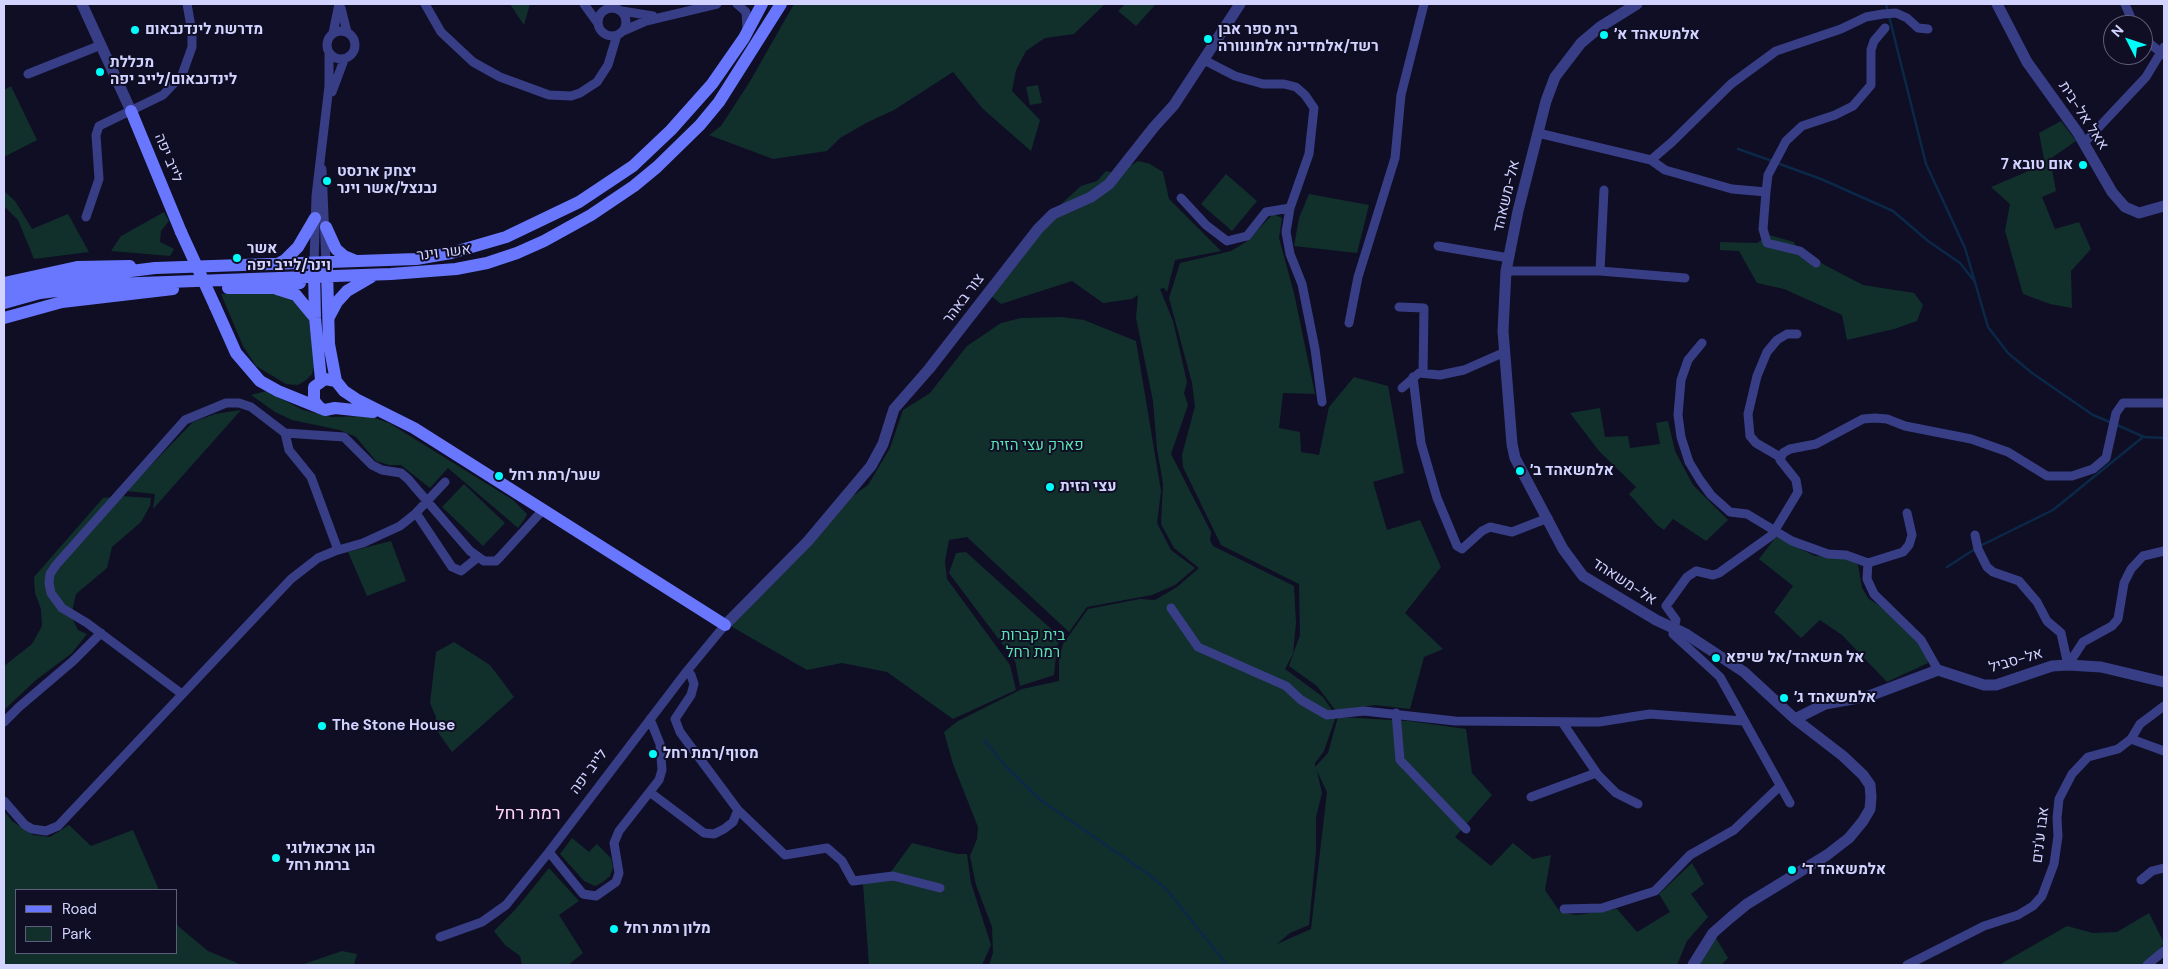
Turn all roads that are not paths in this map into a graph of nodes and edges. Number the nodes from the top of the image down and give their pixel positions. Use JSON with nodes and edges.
{"nodes":[{"id":1,"x":82,"y":4,"type":"edge"},
{"id":2,"x":187,"y":4,"type":"edge"},
{"id":3,"x":339,"y":4,"type":"edge"},
{"id":4,"x":425,"y":4,"type":"edge"},
{"id":5,"x":584,"y":4,"type":"edge"},
{"id":6,"x":592,"y":4,"type":"edge"},
{"id":7,"x":717,"y":4,"type":"edge"},
{"id":8,"x":737,"y":4,"type":"edge"},
{"id":9,"x":762,"y":4,"type":"edge"},
{"id":10,"x":781,"y":4,"type":"edge"},
{"id":11,"x":1240,"y":4,"type":"edge"},
{"id":12,"x":1424,"y":4,"type":"edge"},
{"id":13,"x":1637,"y":4,"type":"edge"},
{"id":14,"x":1997,"y":4,"type":"edge"},
{"id":15,"x":606,"y":8,"type":"junction"},
{"id":16,"x":622,"y":11,"type":"junction"},
{"id":17,"x":666,"y":16,"type":"junction"},
{"id":18,"x":598,"y":22,"type":"junction"},
{"id":19,"x":1886,"y":28,"type":"dead end"},
{"id":20,"x":1928,"y":30,"type":"dead end"},
{"id":21,"x":347,"y":32,"type":"junction"},
{"id":22,"x":747,"y":32,"type":"junction"},
{"id":23,"x":333,"y":33,"type":"junction"},
{"id":24,"x":620,"y":33,"type":"junction"},
{"id":25,"x":604,"y":34,"type":"junction"},
{"id":26,"x":101,"y":45,"type":"junction"},
{"id":27,"x":2163,"y":52,"type":"edge"},
{"id":28,"x":329,"y":54,"type":"junction"},
{"id":29,"x":344,"y":60,"type":"junction"},
{"id":30,"x":1204,"y":60,"type":"junction"},
{"id":31,"x":608,"y":65,"type":"junction"},
{"id":32,"x":28,"y":74,"type":"dead end"},
{"id":33,"x":326,"y":109,"type":"junction"},
{"id":34,"x":131,"y":111,"type":"junction"},
{"id":35,"x":1538,"y":133,"type":"junction"},
{"id":36,"x":2084,"y":143,"type":"junction"},
{"id":37,"x":320,"y":153,"type":"junction"},
{"id":38,"x":1651,"y":160,"type":"junction"},
{"id":39,"x":1604,"y":190,"type":"dead end"},
{"id":40,"x":1766,"y":192,"type":"junction"},
{"id":41,"x":1182,"y":198,"type":"dead end"},
{"id":42,"x":2164,"y":206,"type":"edge"},
{"id":43,"x":1290,"y":208,"type":"junction"},
{"id":44,"x":86,"y":217,"type":"dead end"},
{"id":45,"x":315,"y":218,"type":"junction"},
{"id":46,"x":326,"y":227,"type":"junction"},
{"id":47,"x":1438,"y":246,"type":"dead end"},
{"id":48,"x":1509,"y":258,"type":"junction"},
{"id":49,"x":361,"y":262,"type":"junction"},
{"id":50,"x":320,"y":263,"type":"junction"},
{"id":51,"x":1816,"y":263,"type":"dead end"},
{"id":52,"x":276,"y":265,"type":"junction"},
{"id":53,"x":155,"y":268,"type":"junction"},
{"id":54,"x":1506,"y":271,"type":"junction"},
{"id":55,"x":1600,"y":271,"type":"junction"},
{"id":56,"x":375,"y":275,"type":"junction"},
{"id":57,"x":320,"y":277,"type":"junction"},
{"id":58,"x":1685,"y":278,"type":"dead end"},
{"id":59,"x":4,"y":283,"type":"edge"},
{"id":60,"x":274,"y":288,"type":"junction"},
{"id":61,"x":4,"y":293,"type":"edge"},
{"id":62,"x":4,"y":303,"type":"edge"},
{"id":63,"x":1399,"y":307,"type":"dead end"},
{"id":64,"x":4,"y":318,"type":"edge"},
{"id":65,"x":321,"y":319,"type":"junction"},
{"id":66,"x":1349,"y":323,"type":"dead end"},
{"id":67,"x":1797,"y":334,"type":"dead end"},
{"id":68,"x":1702,"y":343,"type":"dead end"},
{"id":69,"x":1505,"y":352,"type":"junction"},
{"id":70,"x":1423,"y":373,"type":"junction"},
{"id":71,"x":1413,"y":377,"type":"junction"},
{"id":72,"x":318,"y":384,"type":"junction"},
{"id":73,"x":340,"y":386,"type":"junction"},
{"id":74,"x":1402,"y":388,"type":"dead end"},
{"id":75,"x":278,"y":391,"type":"junction"},
{"id":76,"x":1322,"y":402,"type":"dead end"},
{"id":77,"x":2164,"y":403,"type":"edge"},
{"id":78,"x":320,"y":408,"type":"junction"},
{"id":79,"x":335,"y":408,"type":"junction"},
{"id":80,"x":383,"y":414,"type":"junction"},
{"id":81,"x":286,"y":433,"type":"junction"},
{"id":82,"x":1780,"y":457,"type":"junction"},
{"id":83,"x":445,"y":482,"type":"dead end"},
{"id":84,"x":427,"y":501,"type":"junction"},
{"id":85,"x":542,"y":511,"type":"junction"},
{"id":86,"x":416,"y":512,"type":"junction"},
{"id":87,"x":1907,"y":513,"type":"dead end"},
{"id":88,"x":1548,"y":518,"type":"junction"},
{"id":89,"x":1776,"y":531,"type":"junction"},
{"id":90,"x":1975,"y":535,"type":"dead end"},
{"id":91,"x":338,"y":550,"type":"junction"},
{"id":92,"x":2164,"y":551,"type":"edge"},
{"id":93,"x":477,"y":558,"type":"junction"},
{"id":94,"x":1868,"y":563,"type":"junction"},
{"id":95,"x":1171,"y":608,"type":"dead end"},
{"id":96,"x":725,"y":625,"type":"junction"},
{"id":97,"x":1674,"y":629,"type":"junction"},
{"id":98,"x":101,"y":633,"type":"junction"},
{"id":99,"x":2068,"y":665,"type":"junction"},
{"id":100,"x":1938,"y":670,"type":"junction"},
{"id":101,"x":687,"y":671,"type":"junction"},
{"id":102,"x":2164,"y":682,"type":"edge"},
{"id":103,"x":182,"y":694,"type":"junction"},
{"id":104,"x":2164,"y":706,"type":"edge"},
{"id":105,"x":1396,"y":713,"type":"junction"},
{"id":106,"x":650,"y":718,"type":"junction"},
{"id":107,"x":1795,"y":719,"type":"junction"},
{"id":108,"x":1743,"y":721,"type":"junction"},
{"id":109,"x":4,"y":722,"type":"edge"},
{"id":110,"x":1562,"y":722,"type":"junction"},
{"id":111,"x":2131,"y":739,"type":"junction"},
{"id":112,"x":2164,"y":752,"type":"edge"},
{"id":113,"x":1596,"y":772,"type":"junction"},
{"id":114,"x":1780,"y":786,"type":"junction"},
{"id":115,"x":651,"y":792,"type":"junction"},
{"id":116,"x":1531,"y":797,"type":"dead end"},
{"id":117,"x":4,"y":801,"type":"edge"},
{"id":118,"x":1790,"y":803,"type":"dead end"},
{"id":119,"x":1638,"y":804,"type":"dead end"},
{"id":120,"x":738,"y":810,"type":"junction"},
{"id":121,"x":1466,"y":829,"type":"dead end"},
{"id":122,"x":550,"y":852,"type":"junction"},
{"id":123,"x":2164,"y":868,"type":"edge"},
{"id":124,"x":2141,"y":880,"type":"dead end"},
{"id":125,"x":940,"y":888,"type":"dead end"},
{"id":126,"x":1564,"y":909,"type":"dead end"},
{"id":127,"x":440,"y":937,"type":"dead end"},
{"id":128,"x":2164,"y":951,"type":"edge"},
{"id":129,"x":1693,"y":965,"type":"edge"},
{"id":130,"x":1907,"y":965,"type":"edge"},
{"id":131,"x":2147,"y":965,"type":"edge"}],
"edges":[{"from":1,"to":26,"type":"street","name":"לייב יפה"},
{"from":2,"to":34,"type":"street"},
{"from":3,"to":21,"type":"street"},
{"from":3,"to":23,"type":"street"},
{"from":4,"to":31,"type":"street"},
{"from":5,"to":18,"type":"street"},
{"from":6,"to":15,"type":"street"},
{"from":7,"to":17,"type":"street"},
{"from":8,"to":22,"type":"street"},
{"from":9,"to":22,"type":"main road","name":"אשר וינר"},
{"from":10,"to":56,"type":"main road","name":"אשר וינר"},
{"from":11,"to":30,"type":"street","name":"צור באהר"},
{"from":12,"to":66,"type":"street"},
{"from":13,"to":35,"type":"street","name":"אל-משאהד"},
{"from":14,"to":36,"type":"street","name":"אאל אל-בית"},
{"from":15,"to":16,"type":"street"},
{"from":15,"to":18,"type":"street"},
{"from":16,"to":17,"type":"street"},
{"from":16,"to":24,"type":"street"},
{"from":17,"to":24,"type":"street"},
{"from":18,"to":25,"type":"street"},
{"from":19,"to":40,"type":"street"},
{"from":20,"to":38,"type":"street"},
{"from":21,"to":23,"type":"street"},
{"from":21,"to":29,"type":"street"},
{"from":22,"to":49,"type":"main road","name":"אשר וינר"},
{"from":23,"to":28,"type":"street"},
{"from":24,"to":25,"type":"street"},
{"from":24,"to":31,"type":"street"},
{"from":25,"to":31,"type":"street"},
{"from":26,"to":32,"type":"street"},
{"from":26,"to":34,"type":"street","name":"לייב יפה"},
{"from":27,"to":36,"type":"street"},
{"from":28,"to":29,"type":"street"},
{"from":28,"to":33,"type":"street"},
{"from":29,"to":33,"type":"street"},
{"from":30,"to":43,"type":"street"},
{"from":30,"to":96,"type":"street","name":"צור באהר"},
{"from":33,"to":37,"type":"street"},
{"from":34,"to":44,"type":"street"},
{"from":34,"to":75,"type":"main road","name":"לייב יפה","bridge":true},
{"from":35,"to":38,"type":"street"},
{"from":35,"to":48,"type":"street","name":"אל-משאהד"},
{"from":36,"to":42,"type":"street","name":"אאל אל-בית"},
{"from":37,"to":45,"type":"street"},
{"from":37,"to":46,"type":"street"},
{"from":38,"to":40,"type":"street"},
{"from":39,"to":55,"type":"street"},
{"from":40,"to":51,"type":"street"},
{"from":41,"to":43,"type":"street"},
{"from":43,"to":76,"type":"street"},
{"from":45,"to":50,"type":"street"},
{"from":45,"to":52,"type":"main road"},
{"from":46,"to":49,"type":"main road"},
{"from":46,"to":50,"type":"street"},
{"from":47,"to":48,"type":"street"},
{"from":48,"to":54,"type":"street","name":"אל-משאהד"},
{"from":49,"to":50,"type":"main road","name":"אשר וינר"},
{"from":50,"to":52,"type":"main road","name":"אשר וינר"},
{"from":50,"to":57,"type":"main road"},
{"from":52,"to":53,"type":"main road","name":"אשר וינר"},
{"from":53,"to":59,"type":"main road"},
{"from":53,"to":61,"type":"main road","name":"אשר וינר"},
{"from":54,"to":55,"type":"street"},
{"from":54,"to":69,"type":"street","name":"אל-משאהד"},
{"from":55,"to":58,"type":"street"},
{"from":56,"to":57,"type":"main road","name":"אשר וינר"},
{"from":56,"to":65,"type":"main road"},
{"from":57,"to":60,"type":"main road"},
{"from":57,"to":62,"type":"main road","name":"אשר וינר"},
{"from":57,"to":65,"type":"main road"},
{"from":60,"to":64,"type":"main road"},
{"from":60,"to":65,"type":"main road"},
{"from":63,"to":70,"type":"street"},
{"from":65,"to":72,"type":"main road"},
{"from":65,"to":73,"type":"main road"},
{"from":67,"to":82,"type":"street"},
{"from":68,"to":89,"type":"street"},
{"from":69,"to":70,"type":"street"},
{"from":69,"to":88,"type":"street","name":"אל-משאהד"},
{"from":70,"to":71,"type":"street"},
{"from":71,"to":74,"type":"street"},
{"from":71,"to":88,"type":"street"},
{"from":72,"to":73,"type":"main road"},
{"from":72,"to":75,"type":"main road"},
{"from":72,"to":78,"type":"main road"},
{"from":73,"to":79,"type":"main road"},
{"from":73,"to":80,"type":"main road"},
{"from":75,"to":78,"type":"main road","name":"לייב יפה"},
{"from":77,"to":82,"type":"street"},
{"from":78,"to":79,"type":"main road"},
{"from":79,"to":80,"type":"main road"},
{"from":80,"to":85,"type":"main road"},
{"from":81,"to":84,"type":"street"},
{"from":81,"to":91,"type":"street"},
{"from":81,"to":98,"type":"street"},
{"from":82,"to":89,"type":"street"},
{"from":83,"to":84,"type":"street"},
{"from":84,"to":86,"type":"street"},
{"from":84,"to":93,"type":"street"},
{"from":85,"to":93,"type":"street"},
{"from":85,"to":96,"type":"main road"},
{"from":86,"to":91,"type":"street"},
{"from":86,"to":93,"type":"street"},
{"from":87,"to":94,"type":"street"},
{"from":88,"to":97,"type":"street","name":"אל-משאהד"},
{"from":89,"to":94,"type":"street"},
{"from":89,"to":97,"type":"street"},
{"from":90,"to":99,"type":"street"},
{"from":91,"to":103,"type":"street"},
{"from":92,"to":99,"type":"street"},
{"from":94,"to":100,"type":"street"},
{"from":95,"to":105,"type":"street"},
{"from":96,"to":101,"type":"street","name":"לייב יפה"},
{"from":97,"to":107,"type":"street","name":"אל-משאהד"},
{"from":97,"to":108,"type":"street"},
{"from":98,"to":103,"type":"street"},
{"from":98,"to":109,"type":"street"},
{"from":99,"to":100,"type":"street","name":"אל-סביל"},
{"from":99,"to":102,"type":"street","name":"אל-סביל"},
{"from":100,"to":107,"type":"street"},
{"from":101,"to":106,"type":"street","name":"לייב יפה"},
{"from":101,"to":120,"type":"street"},
{"from":103,"to":117,"type":"street"},
{"from":104,"to":111,"type":"street","name":"אבו ע'נים"},
{"from":105,"to":110,"type":"street"},
{"from":105,"to":121,"type":"street"},
{"from":106,"to":115,"type":"street"},
{"from":106,"to":122,"type":"street","name":"לייב יפה"},
{"from":107,"to":129,"type":"street","name":"אל-משאהד"},
{"from":108,"to":110,"type":"street"},
{"from":108,"to":114,"type":"street"},
{"from":110,"to":113,"type":"street"},
{"from":111,"to":112,"type":"street"},
{"from":111,"to":130,"type":"street","name":"אבו ע'נים"},
{"from":113,"to":116,"type":"street"},
{"from":113,"to":119,"type":"street"},
{"from":114,"to":118,"type":"street"},
{"from":114,"to":126,"type":"street"},
{"from":115,"to":120,"type":"street"},
{"from":115,"to":122,"type":"street"},
{"from":120,"to":125,"type":"street"},
{"from":122,"to":127,"type":"street","name":"לייב יפה"},
{"from":123,"to":124,"type":"street"},
{"from":128,"to":131,"type":"street"}]}
